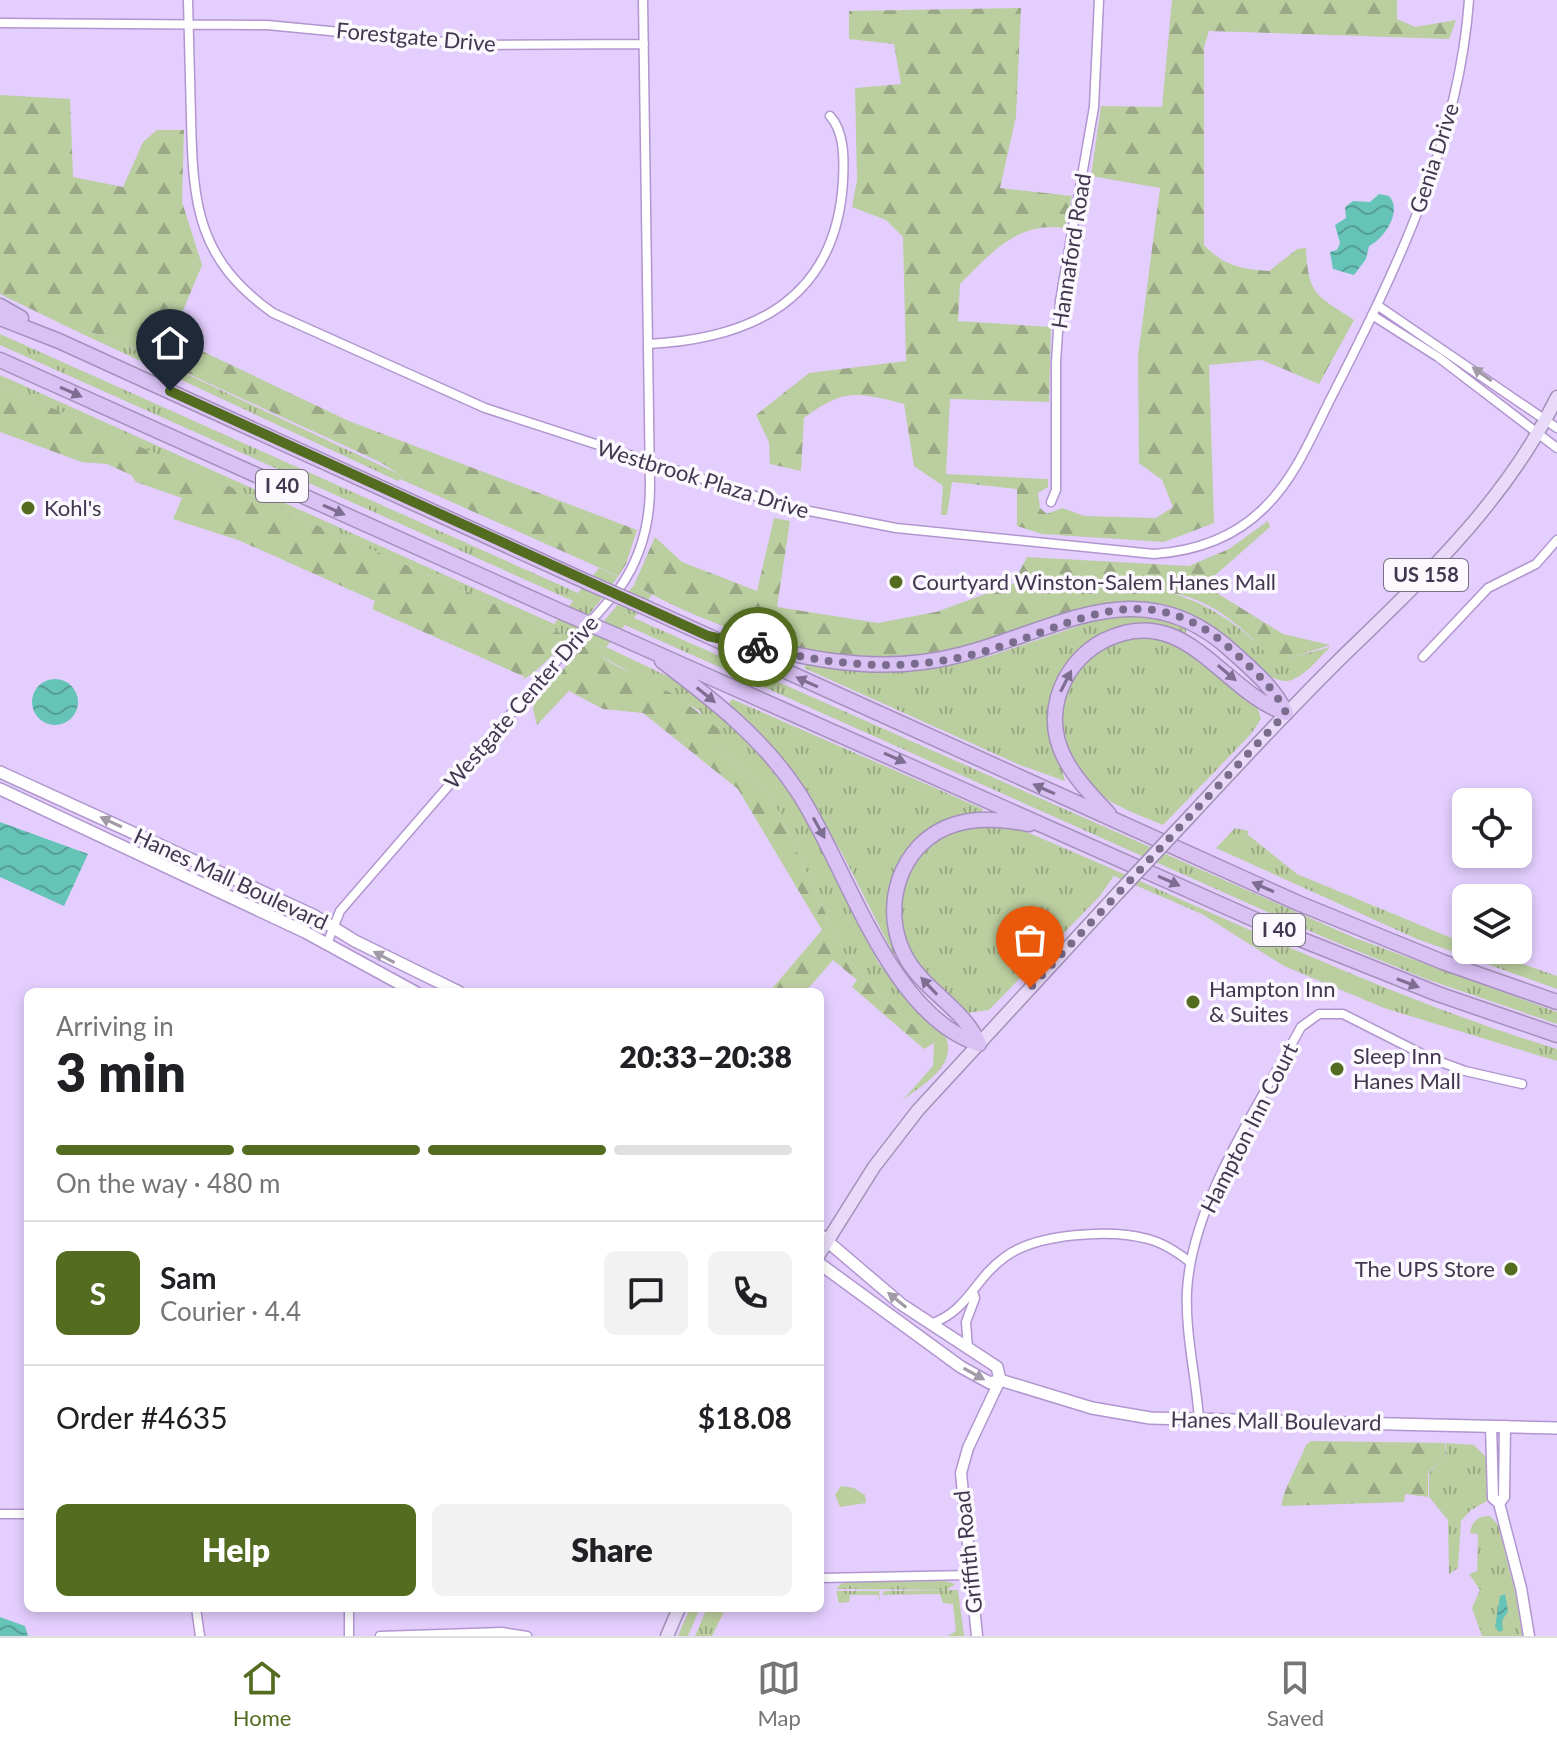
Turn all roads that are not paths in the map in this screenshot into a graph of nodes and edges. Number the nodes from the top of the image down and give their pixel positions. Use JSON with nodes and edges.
{"nodes":[{"id":1,"x":188,"y":0,"type":"edge"},
{"id":2,"x":643,"y":0,"type":"edge"},
{"id":3,"x":1099,"y":0,"type":"edge"},
{"id":4,"x":1469,"y":0,"type":"edge"},
{"id":5,"x":0,"y":23,"type":"edge"},
{"id":6,"x":189,"y":24,"type":"junction"},
{"id":7,"x":644,"y":44,"type":"junction"},
{"id":8,"x":830,"y":116,"type":"dead end"},
{"id":9,"x":0,"y":306,"type":"edge"},
{"id":10,"x":1375,"y":309,"type":"junction"},
{"id":11,"x":0,"y":318,"type":"edge"},
{"id":12,"x":59,"y":341,"type":"junction"},
{"id":13,"x":648,"y":344,"type":"junction"},
{"id":14,"x":0,"y":360,"type":"edge"},
{"id":15,"x":1557,"y":397,"type":"edge"},
{"id":16,"x":1546,"y":419,"type":"junction"},
{"id":17,"x":1557,"y":428,"type":"edge"},
{"id":18,"x":1539,"y":432,"type":"junction"},
{"id":19,"x":1557,"y":448,"type":"edge"},
{"id":20,"x":650,"y":464,"type":"junction"},
{"id":21,"x":1051,"y":502,"type":"dead end"},
{"id":22,"x":1557,"y":540,"type":"edge"},
{"id":23,"x":708,"y":636,"type":"junction"},
{"id":24,"x":644,"y":648,"type":"junction"},
{"id":25,"x":1423,"y":657,"type":"dead end"},
{"id":26,"x":1286,"y":713,"type":"junction"},
{"id":27,"x":0,"y":772,"type":"edge"},
{"id":28,"x":0,"y":789,"type":"edge"},
{"id":29,"x":1115,"y":820,"type":"junction"},
{"id":30,"x":1046,"y":826,"type":"junction"},
{"id":31,"x":333,"y":927,"type":"junction"},
{"id":32,"x":327,"y":944,"type":"junction"},
{"id":33,"x":408,"y":988,"type":"edge"},
{"id":34,"x":450,"y":988,"type":"edge"},
{"id":35,"x":1557,"y":1002,"type":"edge"},
{"id":36,"x":1557,"y":1035,"type":"edge"},
{"id":37,"x":979,"y":1044,"type":"junction"},
{"id":38,"x":1522,"y":1084,"type":"dead end"},
{"id":39,"x":824,"y":1236,"type":"edge"},
{"id":40,"x":824,"y":1238,"type":"edge"},
{"id":41,"x":1190,"y":1262,"type":"junction"},
{"id":42,"x":824,"y":1267,"type":"edge"},
{"id":43,"x":973,"y":1292,"type":"junction"},
{"id":44,"x":930,"y":1325,"type":"junction"},
{"id":45,"x":969,"y":1351,"type":"junction"},
{"id":46,"x":1000,"y":1380,"type":"junction"},
{"id":47,"x":1199,"y":1419,"type":"junction"},
{"id":48,"x":1491,"y":1426,"type":"junction"},
{"id":49,"x":1505,"y":1426,"type":"junction"},
{"id":50,"x":1557,"y":1428,"type":"edge"},
{"id":51,"x":1499,"y":1503,"type":"junction"},
{"id":52,"x":0,"y":1514,"type":"edge"},
{"id":53,"x":24,"y":1514,"type":"edge"},
{"id":54,"x":970,"y":1575,"type":"junction"},
{"id":55,"x":824,"y":1578,"type":"edge"},
{"id":56,"x":197,"y":1612,"type":"edge"},
{"id":57,"x":349,"y":1612,"type":"edge"},
{"id":58,"x":677,"y":1612,"type":"edge"},
{"id":59,"x":200,"y":1636,"type":"edge"},
{"id":60,"x":349,"y":1636,"type":"edge"},
{"id":61,"x":380,"y":1636,"type":"edge"},
{"id":62,"x":527,"y":1636,"type":"edge"},
{"id":63,"x":667,"y":1636,"type":"edge"},
{"id":64,"x":977,"y":1636,"type":"edge"},
{"id":65,"x":1529,"y":1636,"type":"edge"}],
"edges":[{"from":1,"to":6,"type":"street","name":"Westbrook Plaza Drive"},
{"from":2,"to":7,"type":"street","name":"Westgate Center Drive"},
{"from":3,"to":21,"type":"street","name":"Hannaford Road"},
{"from":4,"to":10,"type":"street","name":"Genia Drive"},
{"from":5,"to":6,"type":"street","name":"Forestgate Drive"},
{"from":6,"to":7,"type":"street","name":"Forestgate Drive"},
{"from":6,"to":20,"type":"street","name":"Westbrook Plaza Drive"},
{"from":7,"to":13,"type":"street","name":"Westgate Center Drive"},
{"from":8,"to":13,"type":"street"},
{"from":9,"to":12,"type":"highway"},
{"from":16,"to":10,"type":"street","one_way":true},
{"from":10,"to":18,"type":"street"},
{"from":10,"to":20,"type":"street","name":"Westbrook Plaza Drive"},
{"from":11,"to":12,"type":"highway","number":"I 40"},
{"from":12,"to":23,"type":"highway","number":"I 40","bridge":true},
{"from":13,"to":20,"type":"street","name":"Westgate Center Drive"},
{"from":14,"to":24,"type":"highway","number":"I 40","one_way":true,"bridge":true},
{"from":15,"to":16,"type":"main road","number":"US 158"},
{"from":16,"to":17,"type":"street"},
{"from":16,"to":18,"type":"main road","number":"US 158"},
{"from":18,"to":19,"type":"street"},
{"from":18,"to":26,"type":"main road","number":"US 158"},
{"from":20,"to":31,"type":"street","name":"Westgate Center Drive"},
{"from":22,"to":25,"type":"street"},
{"from":23,"to":26,"type":"highway"},
{"from":29,"to":23,"type":"highway","number":"I 40","one_way":true},
{"from":24,"to":30,"type":"highway","number":"I 40","one_way":true},
{"from":24,"to":37,"type":"highway","one_way":true},
{"from":29,"to":26,"type":"highway","one_way":true},
{"from":26,"to":37,"type":"main road","number":"US 158","bridge":true},
{"from":31,"to":27,"type":"main road","name":"Hanes Mall Boulevard","one_way":true},
{"from":28,"to":32,"type":"main road","name":"Hanes Mall Boulevard"},
{"from":35,"to":29,"type":"highway","number":"I 40","one_way":true},
{"from":30,"to":36,"type":"highway","number":"I 40","one_way":true},
{"from":37,"to":30,"type":"highway","one_way":true},
{"from":31,"to":32,"type":"street","name":"Westgate Center Drive"},
{"from":34,"to":31,"type":"main road","name":"Hanes Mall Boulevard","one_way":true},
{"from":32,"to":33,"type":"main road","name":"Hanes Mall Boulevard"},
{"from":37,"to":39,"type":"main road","number":"US 158"},
{"from":38,"to":41,"type":"street","name":"Hampton Inn Court"},
{"from":44,"to":40,"type":"main road","name":"Hanes Mall Boulevard","one_way":true},
{"from":41,"to":43,"type":"street"},
{"from":41,"to":47,"type":"street","name":"Hampton Inn Court"},
{"from":42,"to":46,"type":"main road","name":"Hanes Mall Boulevard","one_way":true},
{"from":43,"to":44,"type":"street"},
{"from":43,"to":45,"type":"street"},
{"from":44,"to":45,"type":"main road","name":"Hanes Mall Boulevard"},
{"from":45,"to":46,"type":"main road","name":"Hanes Mall Boulevard"},
{"from":46,"to":47,"type":"main road","name":"Hanes Mall Boulevard"},
{"from":46,"to":54,"type":"street","name":"Griffith Road"},
{"from":47,"to":48,"type":"main road","name":"Hanes Mall Boulevard"},
{"from":48,"to":49,"type":"main road","name":"Hanes Mall Boulevard"},
{"from":48,"to":51,"type":"street"},
{"from":49,"to":50,"type":"main road","name":"Hanes Mall Boulevard"},
{"from":49,"to":51,"type":"street"},
{"from":51,"to":65,"type":"street"},
{"from":52,"to":53,"type":"street"},
{"from":54,"to":55,"type":"street"},
{"from":54,"to":64,"type":"street","name":"Griffith Road"},
{"from":56,"to":59,"type":"street"},
{"from":57,"to":60,"type":"street"},
{"from":58,"to":63,"type":"main road"},
{"from":61,"to":62,"type":"street"}]}
